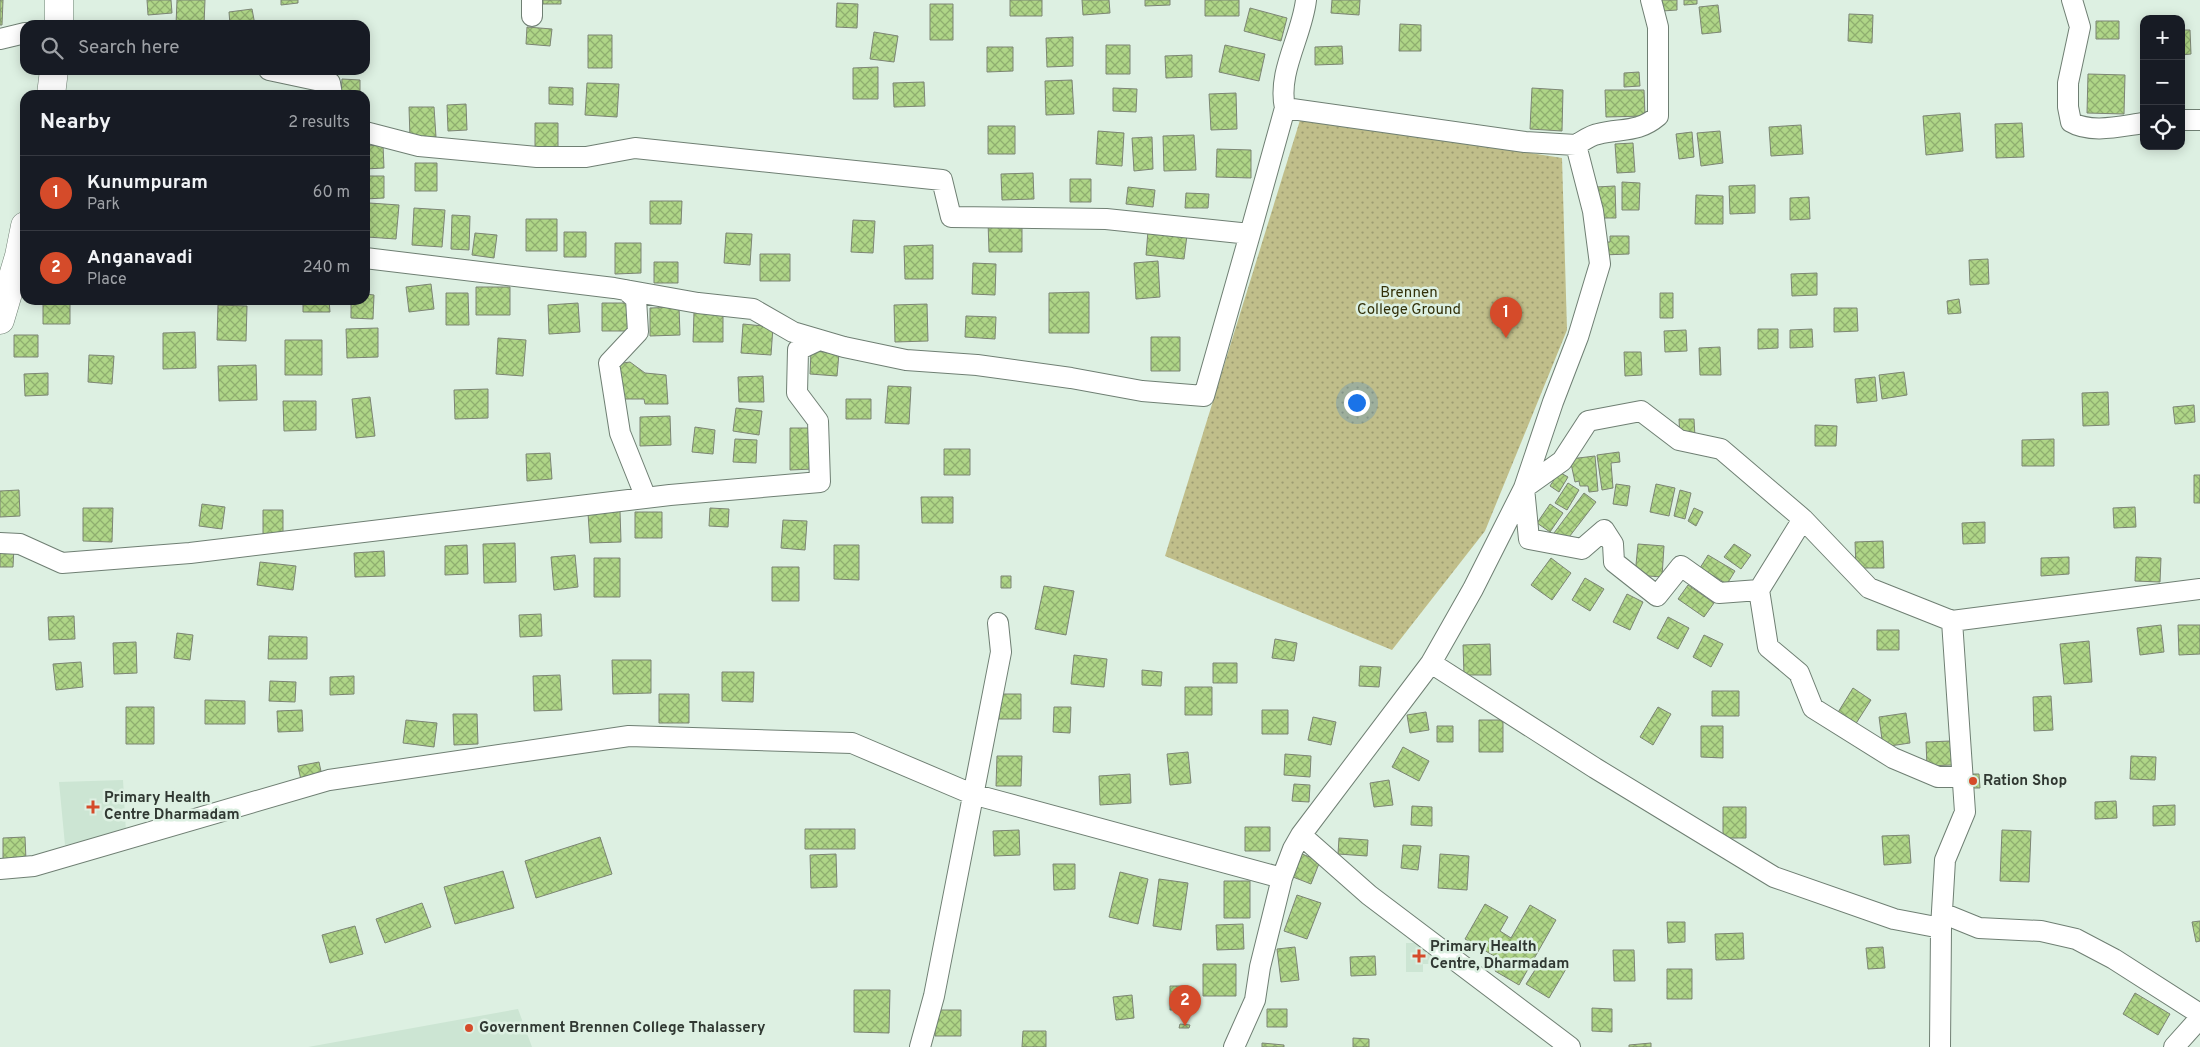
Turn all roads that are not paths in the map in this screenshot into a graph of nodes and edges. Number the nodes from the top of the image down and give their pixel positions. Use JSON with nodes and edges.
{"nodes":[{"id":1,"x":1306,"y":0,"type":"edge"},
{"id":2,"x":1651,"y":0,"type":"edge"},
{"id":3,"x":2072,"y":0,"type":"edge"},
{"id":4,"x":20,"y":34,"type":"edge"},
{"id":5,"x":0,"y":39,"type":"edge"},
{"id":6,"x":53,"y":75,"type":"edge"},
{"id":7,"x":292,"y":75,"type":"edge"},
{"id":8,"x":52,"y":90,"type":"edge"},
{"id":9,"x":331,"y":90,"type":"edge"},
{"id":10,"x":1286,"y":108,"type":"junction"},
{"id":11,"x":2185,"y":120,"type":"edge"},
{"id":12,"x":2200,"y":120,"type":"edge"},
{"id":13,"x":2140,"y":123,"type":"edge"},
{"id":14,"x":370,"y":133,"type":"edge"},
{"id":15,"x":1576,"y":145,"type":"junction"},
{"id":16,"x":1250,"y":234,"type":"junction"},
{"id":17,"x":20,"y":243,"type":"edge"},
{"id":18,"x":370,"y":259,"type":"edge"},
{"id":19,"x":626,"y":290,"type":"junction"},
{"id":20,"x":2,"y":305,"type":"edge"},
{"id":21,"x":819,"y":340,"type":"junction"},
{"id":22,"x":1524,"y":488,"type":"junction"},
{"id":23,"x":646,"y":498,"type":"junction"},
{"id":24,"x":1803,"y":519,"type":"junction"},
{"id":25,"x":0,"y":543,"type":"edge"},
{"id":26,"x":2200,"y":589,"type":"edge"},
{"id":27,"x":1759,"y":590,"type":"junction"},
{"id":28,"x":1952,"y":621,"type":"junction"},
{"id":29,"x":998,"y":623,"type":"dead end"},
{"id":30,"x":1431,"y":663,"type":"junction"},
{"id":31,"x":1963,"y":777,"type":"junction"},
{"id":32,"x":972,"y":794,"type":"junction"},
{"id":33,"x":1301,"y":835,"type":"junction"},
{"id":34,"x":0,"y":869,"type":"edge"},
{"id":35,"x":1282,"y":878,"type":"junction"},
{"id":36,"x":1942,"y":920,"type":"junction"},
{"id":37,"x":2200,"y":1016,"type":"edge"},
{"id":38,"x":920,"y":1047,"type":"edge"},
{"id":39,"x":1234,"y":1047,"type":"edge"},
{"id":40,"x":1570,"y":1047,"type":"edge"},
{"id":41,"x":1940,"y":1047,"type":"edge"},
{"id":42,"x":2174,"y":1047,"type":"edge"}],
"edges":[{"from":1,"to":10,"type":"street"},
{"from":2,"to":15,"type":"street"},
{"from":3,"to":13,"type":"street"},
{"from":4,"to":5,"type":"street"},
{"from":6,"to":8,"type":"main road"},
{"from":7,"to":9,"type":"street"},
{"from":10,"to":15,"type":"street"},
{"from":10,"to":16,"type":"street"},
{"from":11,"to":12,"type":"street"},
{"from":14,"to":16,"type":"street"},
{"from":15,"to":22,"type":"street"},
{"from":16,"to":21,"type":"street"},
{"from":17,"to":20,"type":"main road"},
{"from":18,"to":19,"type":"street"},
{"from":19,"to":21,"type":"street"},
{"from":19,"to":23,"type":"street"},
{"from":21,"to":23,"type":"street"},
{"from":22,"to":24,"type":"street"},
{"from":22,"to":27,"type":"street"},
{"from":22,"to":30,"type":"street"},
{"from":23,"to":25,"type":"street"},
{"from":24,"to":27,"type":"street"},
{"from":24,"to":28,"type":"street"},
{"from":26,"to":28,"type":"street"},
{"from":27,"to":31,"type":"street"},
{"from":28,"to":31,"type":"street"},
{"from":29,"to":32,"type":"street"},
{"from":30,"to":33,"type":"street"},
{"from":30,"to":36,"type":"street"},
{"from":31,"to":36,"type":"street"},
{"from":32,"to":34,"type":"street"},
{"from":32,"to":35,"type":"street"},
{"from":32,"to":38,"type":"street"},
{"from":33,"to":35,"type":"street"},
{"from":33,"to":40,"type":"street"},
{"from":35,"to":39,"type":"street"},
{"from":36,"to":37,"type":"street"},
{"from":36,"to":41,"type":"street"},
{"from":37,"to":42,"type":"street"}]}
